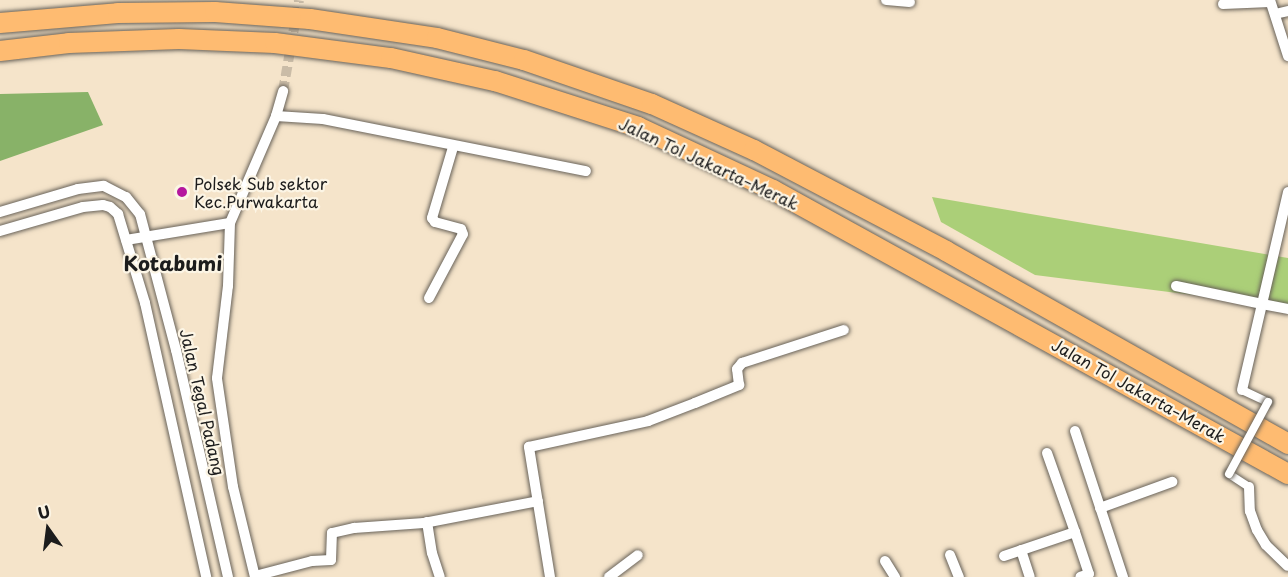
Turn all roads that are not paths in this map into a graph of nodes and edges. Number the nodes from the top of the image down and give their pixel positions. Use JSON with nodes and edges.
{"nodes":[{"id":1,"x":886,"y":0,"type":"edge"},
{"id":2,"x":1270,"y":1,"type":"edge"},
{"id":3,"x":910,"y":2,"type":"dead end"},
{"id":4,"x":1223,"y":4,"type":"dead end"},
{"id":5,"x":1288,"y":11,"type":"edge"},
{"id":6,"x":1275,"y":14,"type":"junction"},
{"id":7,"x":0,"y":23,"type":"edge"},
{"id":8,"x":0,"y":51,"type":"edge"},
{"id":9,"x":1288,"y":56,"type":"edge"},
{"id":10,"x":283,"y":91,"type":"tunnel mouth"},
{"id":11,"x":276,"y":116,"type":"junction"},
{"id":12,"x":453,"y":147,"type":"junction"},
{"id":13,"x":586,"y":171,"type":"dead end"},
{"id":14,"x":1288,"y":192,"type":"edge"},
{"id":15,"x":126,"y":197,"type":"junction"},
{"id":16,"x":114,"y":209,"type":"junction"},
{"id":17,"x":0,"y":212,"type":"edge"},
{"id":18,"x":230,"y":223,"type":"junction"},
{"id":19,"x":0,"y":231,"type":"edge"},
{"id":20,"x":147,"y":235,"type":"junction"},
{"id":21,"x":126,"y":240,"type":"junction"},
{"id":22,"x":1176,"y":286,"type":"dead end"},
{"id":23,"x":163,"y":298,"type":"junction"},
{"id":24,"x":429,"y":298,"type":"dead end"},
{"id":25,"x":145,"y":303,"type":"junction"},
{"id":26,"x":1262,"y":304,"type":"junction"},
{"id":27,"x":1288,"y":309,"type":"edge"},
{"id":28,"x":844,"y":330,"type":"dead end"},
{"id":29,"x":1242,"y":390,"type":"joint"},
{"id":30,"x":1075,"y":431,"type":"dead end"},
{"id":31,"x":1288,"y":444,"type":"edge"},
{"id":32,"x":1047,"y":453,"type":"dead end"},
{"id":33,"x":1288,"y":474,"type":"edge"},
{"id":34,"x":1172,"y":482,"type":"dead end"},
{"id":35,"x":1249,"y":487,"type":"joint"},
{"id":36,"x":538,"y":501,"type":"junction"},
{"id":37,"x":1100,"y":508,"type":"junction"},
{"id":38,"x":426,"y":522,"type":"junction"},
{"id":39,"x":1075,"y":532,"type":"junction"},
{"id":40,"x":1021,"y":550,"type":"junction"},
{"id":41,"x":638,"y":555,"type":"dead end"},
{"id":42,"x":950,"y":555,"type":"dead end"},
{"id":43,"x":1004,"y":556,"type":"dead end"},
{"id":44,"x":885,"y":561,"type":"dead end"},
{"id":45,"x":1288,"y":566,"type":"edge"},
{"id":46,"x":206,"y":577,"type":"edge"},
{"id":47,"x":228,"y":577,"type":"edge"},
{"id":48,"x":255,"y":577,"type":"edge"},
{"id":49,"x":440,"y":577,"type":"edge"},
{"id":50,"x":550,"y":577,"type":"edge"},
{"id":51,"x":609,"y":577,"type":"edge"},
{"id":52,"x":895,"y":577,"type":"edge"},
{"id":53,"x":959,"y":577,"type":"edge"},
{"id":54,"x":1030,"y":577,"type":"edge"},
{"id":55,"x":1080,"y":577,"type":"edge"},
{"id":56,"x":1123,"y":577,"type":"edge"}],
"edges":[{"from":1,"to":3,"type":"street"},
{"from":2,"to":4,"type":"street"},
{"from":2,"to":6,"type":"street"},
{"from":5,"to":6,"type":"street"},
{"from":6,"to":9,"type":"street"},
{"from":7,"to":31,"type":"highway","name":"Jalan Tol Jakarta–Merak"},
{"from":8,"to":33,"type":"highway","name":"Jalan Tol Jakarta–Merak"},
{"from":10,"to":11,"type":"street"},
{"from":11,"to":12,"type":"street"},
{"from":11,"to":18,"type":"street"},
{"from":12,"to":13,"type":"street"},
{"from":12,"to":24,"type":"street"},
{"from":14,"to":26,"type":"street"},
{"from":15,"to":16,"type":"street"},
{"from":15,"to":17,"type":"street"},
{"from":15,"to":20,"type":"street","name":"Jalan Tegal Padang"},
{"from":16,"to":19,"type":"street"},
{"from":16,"to":21,"type":"street"},
{"from":18,"to":20,"type":"street"},
{"from":18,"to":48,"type":"street"},
{"from":20,"to":21,"type":"street"},
{"from":20,"to":23,"type":"street","name":"Jalan Tegal Padang"},
{"from":21,"to":25,"type":"street"},
{"from":22,"to":26,"type":"street"},
{"from":23,"to":25,"type":"street"},
{"from":23,"to":47,"type":"street","name":"Jalan Tegal Padang"},
{"from":25,"to":46,"type":"street"},
{"from":26,"to":27,"type":"street"},
{"from":26,"to":29,"type":"street"},
{"from":28,"to":36,"type":"street"},
{"from":29,"to":35,"type":"street","bridge":true},
{"from":30,"to":37,"type":"street"},
{"from":32,"to":39,"type":"street"},
{"from":34,"to":37,"type":"street"},
{"from":35,"to":45,"type":"street"},
{"from":36,"to":38,"type":"street"},
{"from":36,"to":50,"type":"street"},
{"from":37,"to":56,"type":"street"},
{"from":38,"to":48,"type":"street"},
{"from":38,"to":49,"type":"street"},
{"from":39,"to":40,"type":"street"},
{"from":39,"to":55,"type":"street"},
{"from":40,"to":43,"type":"street"},
{"from":40,"to":54,"type":"street"},
{"from":41,"to":51,"type":"street"},
{"from":42,"to":53,"type":"street"},
{"from":44,"to":52,"type":"street"}]}
